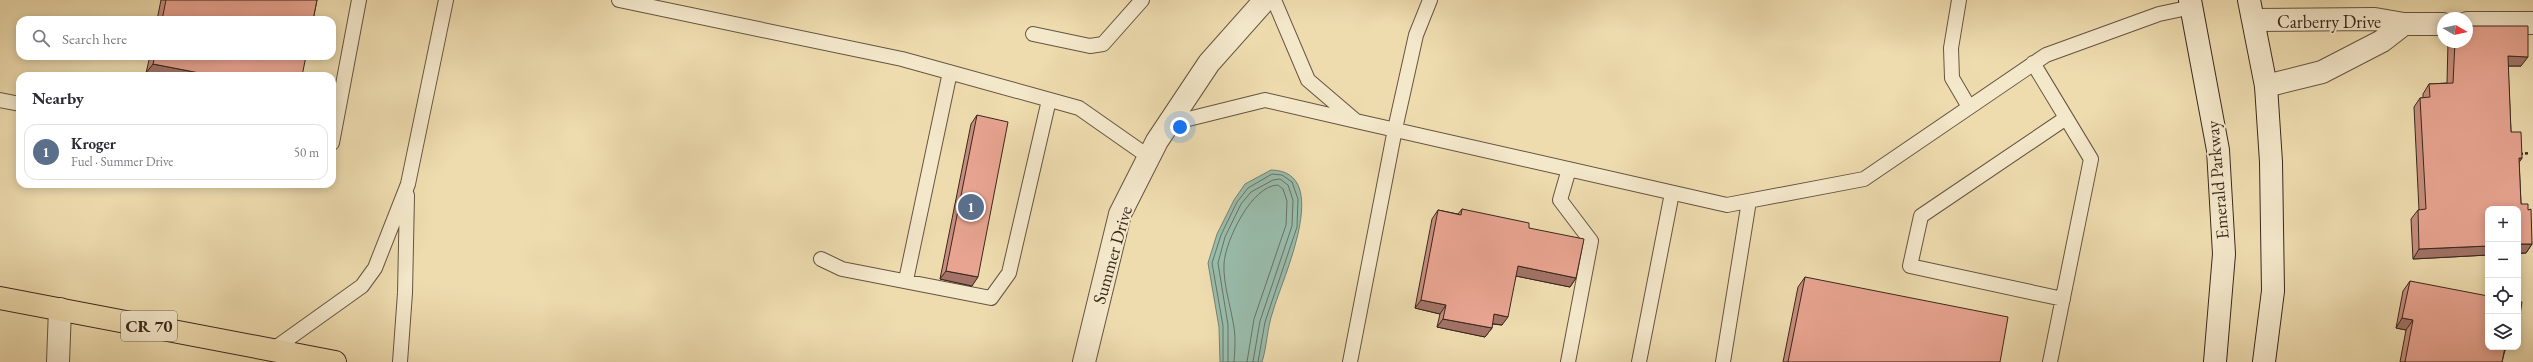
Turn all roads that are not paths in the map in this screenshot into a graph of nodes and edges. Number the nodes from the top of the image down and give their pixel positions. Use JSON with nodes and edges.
{"nodes":[{"id":1,"x":359,"y":0,"type":"edge"},
{"id":2,"x":446,"y":0,"type":"edge"},
{"id":3,"x":619,"y":0,"type":"edge"},
{"id":4,"x":1142,"y":0,"type":"edge"},
{"id":5,"x":1266,"y":0,"type":"edge"},
{"id":6,"x":1274,"y":0,"type":"edge"},
{"id":7,"x":1430,"y":0,"type":"edge"},
{"id":8,"x":1959,"y":0,"type":"edge"},
{"id":9,"x":2191,"y":4,"type":"edge"},
{"id":10,"x":2251,"y":10,"type":"edge"},
{"id":11,"x":2473,"y":23,"type":"edge"},
{"id":12,"x":2533,"y":23,"type":"edge"},
{"id":13,"x":2404,"y":24,"type":"junction"},
{"id":14,"x":2437,"y":24,"type":"edge"},
{"id":15,"x":1033,"y":34,"type":"dead end"},
{"id":16,"x":2033,"y":63,"type":"junction"},
{"id":17,"x":950,"y":72,"type":"junction"},
{"id":18,"x":2266,"y":86,"type":"junction"},
{"id":19,"x":0,"y":100,"type":"edge"},
{"id":20,"x":1049,"y":100,"type":"junction"},
{"id":21,"x":16,"y":103,"type":"edge"},
{"id":22,"x":1969,"y":106,"type":"junction"},
{"id":23,"x":2066,"y":118,"type":"junction"},
{"id":24,"x":336,"y":121,"type":"edge"},
{"id":25,"x":1356,"y":121,"type":"junction"},
{"id":26,"x":1168,"y":124,"type":"junction"},
{"id":27,"x":1395,"y":130,"type":"junction"},
{"id":28,"x":1149,"y":157,"type":"junction"},
{"id":29,"x":1569,"y":169,"type":"junction"},
{"id":30,"x":408,"y":184,"type":"junction"},
{"id":31,"x":1672,"y":193,"type":"junction"},
{"id":32,"x":1749,"y":201,"type":"junction"},
{"id":33,"x":821,"y":259,"type":"dead end"},
{"id":34,"x":906,"y":280,"type":"junction"},
{"id":35,"x":0,"y":298,"type":"edge"},
{"id":36,"x":2062,"y":300,"type":"junction"},
{"id":37,"x":60,"y":309,"type":"junction"},
{"id":38,"x":271,"y":351,"type":"junction"},
{"id":39,"x":58,"y":362,"type":"edge"},
{"id":40,"x":335,"y":362,"type":"edge"},
{"id":41,"x":400,"y":362,"type":"edge"},
{"id":42,"x":1084,"y":362,"type":"edge"},
{"id":43,"x":1350,"y":362,"type":"edge"},
{"id":44,"x":1568,"y":362,"type":"edge"},
{"id":45,"x":1639,"y":362,"type":"edge"},
{"id":46,"x":1722,"y":362,"type":"edge"},
{"id":47,"x":2050,"y":362,"type":"edge"},
{"id":48,"x":2214,"y":362,"type":"edge"},
{"id":49,"x":2264,"y":362,"type":"edge"}],
"edges":[{"from":1,"to":24,"type":"lane"},
{"from":2,"to":30,"type":"lane"},
{"from":3,"to":17,"type":"lane"},
{"from":4,"to":15,"type":"lane"},
{"from":5,"to":26,"type":"street","name":"Summer Drive"},
{"from":6,"to":25,"type":"lane"},
{"from":7,"to":27,"type":"lane"},
{"from":8,"to":22,"type":"lane"},
{"from":9,"to":16,"type":"lane"},
{"from":9,"to":48,"type":"street","name":"Emerald Parkway"},
{"from":10,"to":13,"type":"street","name":"Carberry Drive"},
{"from":10,"to":18,"type":"street"},
{"from":11,"to":12,"type":"street"},
{"from":13,"to":14,"type":"street","name":"Carberry Drive"},
{"from":13,"to":18,"type":"street","name":"Carberry Drive"},
{"from":16,"to":22,"type":"lane"},
{"from":16,"to":23,"type":"lane"},
{"from":17,"to":20,"type":"lane"},
{"from":17,"to":34,"type":"lane"},
{"from":18,"to":49,"type":"street"},
{"from":19,"to":21,"type":"lane"},
{"from":20,"to":28,"type":"lane"},
{"from":20,"to":34,"type":"lane"},
{"from":22,"to":32,"type":"lane"},
{"from":23,"to":36,"type":"lane"},
{"from":23,"to":36,"type":"lane"},
{"from":25,"to":26,"type":"lane"},
{"from":25,"to":27,"type":"lane"},
{"from":26,"to":28,"type":"street","name":"Summer Drive"},
{"from":27,"to":29,"type":"lane"},
{"from":27,"to":43,"type":"lane"},
{"from":28,"to":42,"type":"street","name":"Summer Drive"},
{"from":29,"to":31,"type":"lane"},
{"from":29,"to":44,"type":"lane"},
{"from":30,"to":38,"type":"lane"},
{"from":30,"to":41,"type":"lane"},
{"from":31,"to":32,"type":"lane"},
{"from":31,"to":45,"type":"lane"},
{"from":32,"to":46,"type":"lane"},
{"from":33,"to":34,"type":"lane"},
{"from":35,"to":37,"type":"main road","number":"CR 70"},
{"from":36,"to":47,"type":"lane"},
{"from":37,"to":38,"type":"main road","number":"CR 70"},
{"from":37,"to":39,"type":"street"},
{"from":38,"to":40,"type":"main road","number":"CR 70"}]}
